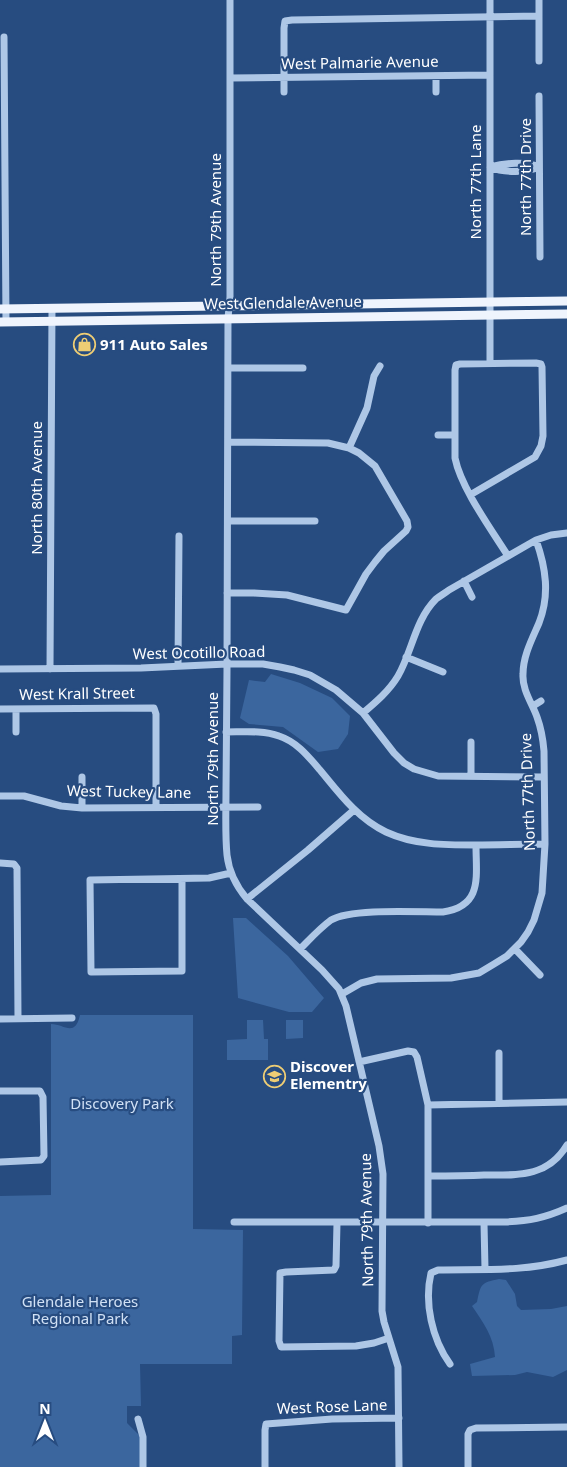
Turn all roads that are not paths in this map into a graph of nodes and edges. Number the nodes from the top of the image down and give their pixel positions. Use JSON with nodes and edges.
{"nodes":[{"id":1,"x":230,"y":0,"type":"edge"},
{"id":2,"x":490,"y":0,"type":"edge"},
{"id":3,"x":539,"y":0,"type":"edge"},
{"id":4,"x":539,"y":16,"type":"junction"},
{"id":5,"x":490,"y":17,"type":"junction"},
{"id":6,"x":4,"y":37,"type":"dead end"},
{"id":7,"x":539,"y":61,"type":"dead end"},
{"id":8,"x":490,"y":75,"type":"junction"},
{"id":9,"x":436,"y":76,"type":"junction"},
{"id":10,"x":284,"y":77,"type":"junction"},
{"id":11,"x":230,"y":78,"type":"junction"},
{"id":12,"x":284,"y":92,"type":"dead end"},
{"id":13,"x":436,"y":92,"type":"dead end"},
{"id":14,"x":539,"y":96,"type":"dead end"},
{"id":15,"x":490,"y":167,"type":"junction"},
{"id":16,"x":540,"y":167,"type":"junction"},
{"id":17,"x":540,"y":258,"type":"dead end"},
{"id":18,"x":567,"y":301,"type":"edge"},
{"id":19,"x":489,"y":302,"type":"junction"},
{"id":20,"x":229,"y":305,"type":"junction"},
{"id":21,"x":52,"y":308,"type":"junction"},
{"id":22,"x":3,"y":309,"type":"edge"},
{"id":23,"x":567,"y":314,"type":"edge"},
{"id":24,"x":490,"y":315,"type":"junction"},
{"id":25,"x":228,"y":318,"type":"junction"},
{"id":26,"x":52,"y":321,"type":"junction"},
{"id":27,"x":3,"y":322,"type":"edge"},
{"id":28,"x":490,"y":363,"type":"junction"},
{"id":29,"x":380,"y":366,"type":"dead end"},
{"id":30,"x":228,"y":368,"type":"junction"},
{"id":31,"x":303,"y":368,"type":"dead end"},
{"id":32,"x":438,"y":435,"type":"dead end"},
{"id":33,"x":454,"y":435,"type":"junction"},
{"id":34,"x":229,"y":442,"type":"junction"},
{"id":35,"x":349,"y":448,"type":"junction"},
{"id":36,"x":535,"y":457,"type":"junction"},
{"id":37,"x":542,"y":462,"type":"dead end"},
{"id":38,"x":470,"y":495,"type":"junction"},
{"id":39,"x":316,"y":521,"type":"dead end"},
{"id":40,"x":228,"y":522,"type":"junction"},
{"id":41,"x":567,"y":533,"type":"edge"},
{"id":42,"x":179,"y":536,"type":"dead end"},
{"id":43,"x":536,"y":540,"type":"junction"},
{"id":44,"x":508,"y":556,"type":"junction"},
{"id":45,"x":464,"y":581,"type":"junction"},
{"id":46,"x":227,"y":593,"type":"junction"},
{"id":47,"x":472,"y":597,"type":"dead end"},
{"id":48,"x":406,"y":656,"type":"junction"},
{"id":49,"x":227,"y":664,"type":"junction"},
{"id":50,"x":178,"y":666,"type":"junction"},
{"id":51,"x":0,"y":669,"type":"edge"},
{"id":52,"x":50,"y":669,"type":"junction"},
{"id":53,"x":443,"y":672,"type":"dead end"},
{"id":54,"x":541,"y":701,"type":"dead end"},
{"id":55,"x":533,"y":706,"type":"junction"},
{"id":56,"x":0,"y":709,"type":"edge"},
{"id":57,"x":16,"y":709,"type":"junction"},
{"id":58,"x":363,"y":713,"type":"junction"},
{"id":59,"x":16,"y":732,"type":"dead end"},
{"id":60,"x":226,"y":732,"type":"junction"},
{"id":61,"x":471,"y":742,"type":"dead end"},
{"id":62,"x":471,"y":776,"type":"junction"},
{"id":63,"x":544,"y":777,"type":"junction"},
{"id":64,"x":82,"y":778,"type":"dead end"},
{"id":65,"x":0,"y":796,"type":"edge"},
{"id":66,"x":226,"y":807,"type":"junction"},
{"id":67,"x":258,"y":807,"type":"dead end"},
{"id":68,"x":82,"y":808,"type":"junction"},
{"id":69,"x":156,"y":808,"type":"junction"},
{"id":70,"x":354,"y":810,"type":"junction"},
{"id":71,"x":545,"y":844,"type":"junction"},
{"id":72,"x":476,"y":845,"type":"junction"},
{"id":73,"x":0,"y":862,"type":"edge"},
{"id":74,"x":231,"y":873,"type":"junction"},
{"id":75,"x":182,"y":879,"type":"junction"},
{"id":76,"x":247,"y":899,"type":"junction"},
{"id":77,"x":515,"y":949,"type":"junction"},
{"id":78,"x":300,"y":950,"type":"junction"},
{"id":79,"x":540,"y":975,"type":"dead end"},
{"id":80,"x":342,"y":994,"type":"junction"},
{"id":81,"x":18,"y":1018,"type":"junction"},
{"id":82,"x":72,"y":1018,"type":"dead end"},
{"id":83,"x":0,"y":1019,"type":"edge"},
{"id":84,"x":499,"y":1053,"type":"dead end"},
{"id":85,"x":360,"y":1062,"type":"junction"},
{"id":86,"x":0,"y":1091,"type":"edge"},
{"id":87,"x":567,"y":1102,"type":"edge"},
{"id":88,"x":499,"y":1103,"type":"junction"},
{"id":89,"x":428,"y":1105,"type":"junction"},
{"id":90,"x":567,"y":1145,"type":"edge"},
{"id":91,"x":0,"y":1162,"type":"edge"},
{"id":92,"x":428,"y":1176,"type":"junction"},
{"id":93,"x":567,"y":1208,"type":"edge"},
{"id":94,"x":234,"y":1222,"type":"dead end"},
{"id":95,"x":337,"y":1223,"type":"junction"},
{"id":96,"x":383,"y":1223,"type":"junction"},
{"id":97,"x":428,"y":1223,"type":"junction"},
{"id":98,"x":484,"y":1223,"type":"junction"},
{"id":99,"x":567,"y":1260,"type":"edge"},
{"id":100,"x":485,"y":1269,"type":"junction"},
{"id":101,"x":389,"y":1338,"type":"junction"},
{"id":102,"x":450,"y":1364,"type":"dead end"},
{"id":103,"x":399,"y":1418,"type":"junction"},
{"id":104,"x":138,"y":1419,"type":"dead end"},
{"id":105,"x":567,"y":1427,"type":"edge"},
{"id":106,"x":143,"y":1467,"type":"edge"},
{"id":107,"x":265,"y":1467,"type":"edge"},
{"id":108,"x":399,"y":1467,"type":"edge"},
{"id":109,"x":468,"y":1467,"type":"edge"}],
"edges":[{"from":1,"to":11,"type":"street","name":"North 79th Avenue"},
{"from":2,"to":5,"type":"street","name":"North 77th Lane"},
{"from":3,"to":4,"type":"street"},
{"from":4,"to":5,"type":"street"},
{"from":4,"to":7,"type":"street"},
{"from":5,"to":8,"type":"street","name":"North 77th Lane"},
{"from":5,"to":10,"type":"street"},
{"from":6,"to":22,"type":"street"},
{"from":8,"to":9,"type":"street","name":"West Palmarie Avenue"},
{"from":8,"to":15,"type":"street","name":"North 77th Lane"},
{"from":9,"to":10,"type":"street","name":"West Palmarie Avenue"},
{"from":9,"to":13,"type":"street"},
{"from":10,"to":11,"type":"street","name":"West Palmarie Avenue"},
{"from":10,"to":12,"type":"street"},
{"from":11,"to":20,"type":"street","name":"North 79th Avenue"},
{"from":14,"to":16,"type":"street","name":"North 77th Drive"},
{"from":15,"to":16,"type":"street"},
{"from":15,"to":19,"type":"street","name":"North 77th Lane"},
{"from":16,"to":17,"type":"street","name":"North 77th Drive"},
{"from":18,"to":19,"type":"main road","name":"West Glendale Avenue"},
{"from":19,"to":20,"type":"main road","name":"West Glendale Avenue"},
{"from":19,"to":24,"type":"street","name":"North 77th Lane"},
{"from":20,"to":21,"type":"main road","name":"West Glendale Avenue"},
{"from":20,"to":25,"type":"street","name":"North 79th Avenue"},
{"from":21,"to":22,"type":"main road","name":"West Glendale Avenue"},
{"from":21,"to":26,"type":"street","name":"North 80th Avenue"},
{"from":22,"to":27,"type":"street"},
{"from":23,"to":24,"type":"main road","name":"West Glendale Avenue"},
{"from":24,"to":25,"type":"main road","name":"West Glendale Avenue"},
{"from":24,"to":28,"type":"street","name":"North 77th Lane"},
{"from":25,"to":26,"type":"main road","name":"West Glendale Avenue"},
{"from":25,"to":30,"type":"street","name":"North 79th Avenue"},
{"from":26,"to":27,"type":"main road","name":"West Glendale Avenue"},
{"from":26,"to":52,"type":"street","name":"North 80th Avenue"},
{"from":28,"to":33,"type":"street"},
{"from":28,"to":36,"type":"street"},
{"from":29,"to":35,"type":"street"},
{"from":30,"to":31,"type":"street"},
{"from":30,"to":34,"type":"street","name":"North 79th Avenue"},
{"from":32,"to":33,"type":"street"},
{"from":33,"to":38,"type":"street"},
{"from":34,"to":35,"type":"street"},
{"from":34,"to":40,"type":"street","name":"North 79th Avenue"},
{"from":35,"to":46,"type":"street"},
{"from":36,"to":37,"type":"street"},
{"from":36,"to":38,"type":"street"},
{"from":38,"to":44,"type":"street"},
{"from":39,"to":40,"type":"street"},
{"from":40,"to":46,"type":"street","name":"North 79th Avenue"},
{"from":41,"to":43,"type":"street"},
{"from":42,"to":50,"type":"street"},
{"from":43,"to":44,"type":"street"},
{"from":43,"to":55,"type":"street","name":"North 77th Drive"},
{"from":44,"to":45,"type":"street"},
{"from":45,"to":47,"type":"street"},
{"from":45,"to":48,"type":"street"},
{"from":46,"to":49,"type":"street","name":"North 79th Avenue"},
{"from":48,"to":53,"type":"street"},
{"from":48,"to":58,"type":"street"},
{"from":49,"to":50,"type":"street","name":"West Ocotillo Road"},
{"from":49,"to":58,"type":"street","name":"West Ocotillo Road"},
{"from":49,"to":60,"type":"street","name":"North 79th Avenue"},
{"from":50,"to":52,"type":"street","name":"West Ocotillo Road"},
{"from":51,"to":52,"type":"street","name":"West Ocotillo Road"},
{"from":54,"to":55,"type":"street"},
{"from":55,"to":63,"type":"street","name":"North 77th Drive"},
{"from":56,"to":57,"type":"street","name":"West Krall Street"},
{"from":57,"to":59,"type":"street"},
{"from":57,"to":69,"type":"street","name":"West Krall Street"},
{"from":58,"to":62,"type":"street"},
{"from":60,"to":66,"type":"street","name":"North 79th Avenue"},
{"from":60,"to":70,"type":"street"},
{"from":61,"to":62,"type":"street"},
{"from":62,"to":63,"type":"street"},
{"from":63,"to":71,"type":"street","name":"North 77th Drive"},
{"from":64,"to":68,"type":"street"},
{"from":65,"to":68,"type":"street","name":"West Tuckey Lane"},
{"from":66,"to":67,"type":"street","name":"West Tuckey Lane"},
{"from":66,"to":69,"type":"street","name":"West Tuckey Lane"},
{"from":66,"to":74,"type":"street","name":"North 79th Avenue"},
{"from":68,"to":69,"type":"street","name":"West Tuckey Lane"},
{"from":70,"to":72,"type":"street"},
{"from":70,"to":76,"type":"street"},
{"from":71,"to":72,"type":"street"},
{"from":71,"to":77,"type":"street","name":"North 77th Drive"},
{"from":72,"to":78,"type":"street"},
{"from":73,"to":81,"type":"street"},
{"from":74,"to":75,"type":"street"},
{"from":74,"to":76,"type":"street","name":"North 79th Avenue"},
{"from":75,"to":75,"type":"street"},
{"from":76,"to":78,"type":"street","name":"North 79th Avenue"},
{"from":77,"to":79,"type":"street"},
{"from":77,"to":80,"type":"street","name":"North 77th Drive"},
{"from":78,"to":80,"type":"street","name":"North 79th Avenue"},
{"from":80,"to":85,"type":"street","name":"North 79th Avenue"},
{"from":81,"to":82,"type":"street"},
{"from":81,"to":83,"type":"street"},
{"from":84,"to":88,"type":"street"},
{"from":85,"to":89,"type":"street"},
{"from":85,"to":96,"type":"street","name":"North 79th Avenue"},
{"from":86,"to":91,"type":"street"},
{"from":87,"to":88,"type":"street"},
{"from":88,"to":89,"type":"street"},
{"from":89,"to":92,"type":"street"},
{"from":90,"to":92,"type":"street"},
{"from":92,"to":97,"type":"street"},
{"from":93,"to":98,"type":"street"},
{"from":94,"to":95,"type":"street"},
{"from":95,"to":96,"type":"street"},
{"from":95,"to":101,"type":"street"},
{"from":96,"to":97,"type":"street"},
{"from":96,"to":101,"type":"street","name":"North 79th Avenue"},
{"from":97,"to":98,"type":"street"},
{"from":98,"to":100,"type":"street"},
{"from":99,"to":100,"type":"street"},
{"from":100,"to":102,"type":"street"},
{"from":101,"to":103,"type":"street","name":"North 79th Avenue"},
{"from":103,"to":107,"type":"street","name":"West Rose Lane"},
{"from":103,"to":108,"type":"street","name":"North 79th Avenue"},
{"from":104,"to":106,"type":"street"},
{"from":105,"to":109,"type":"street"}]}
